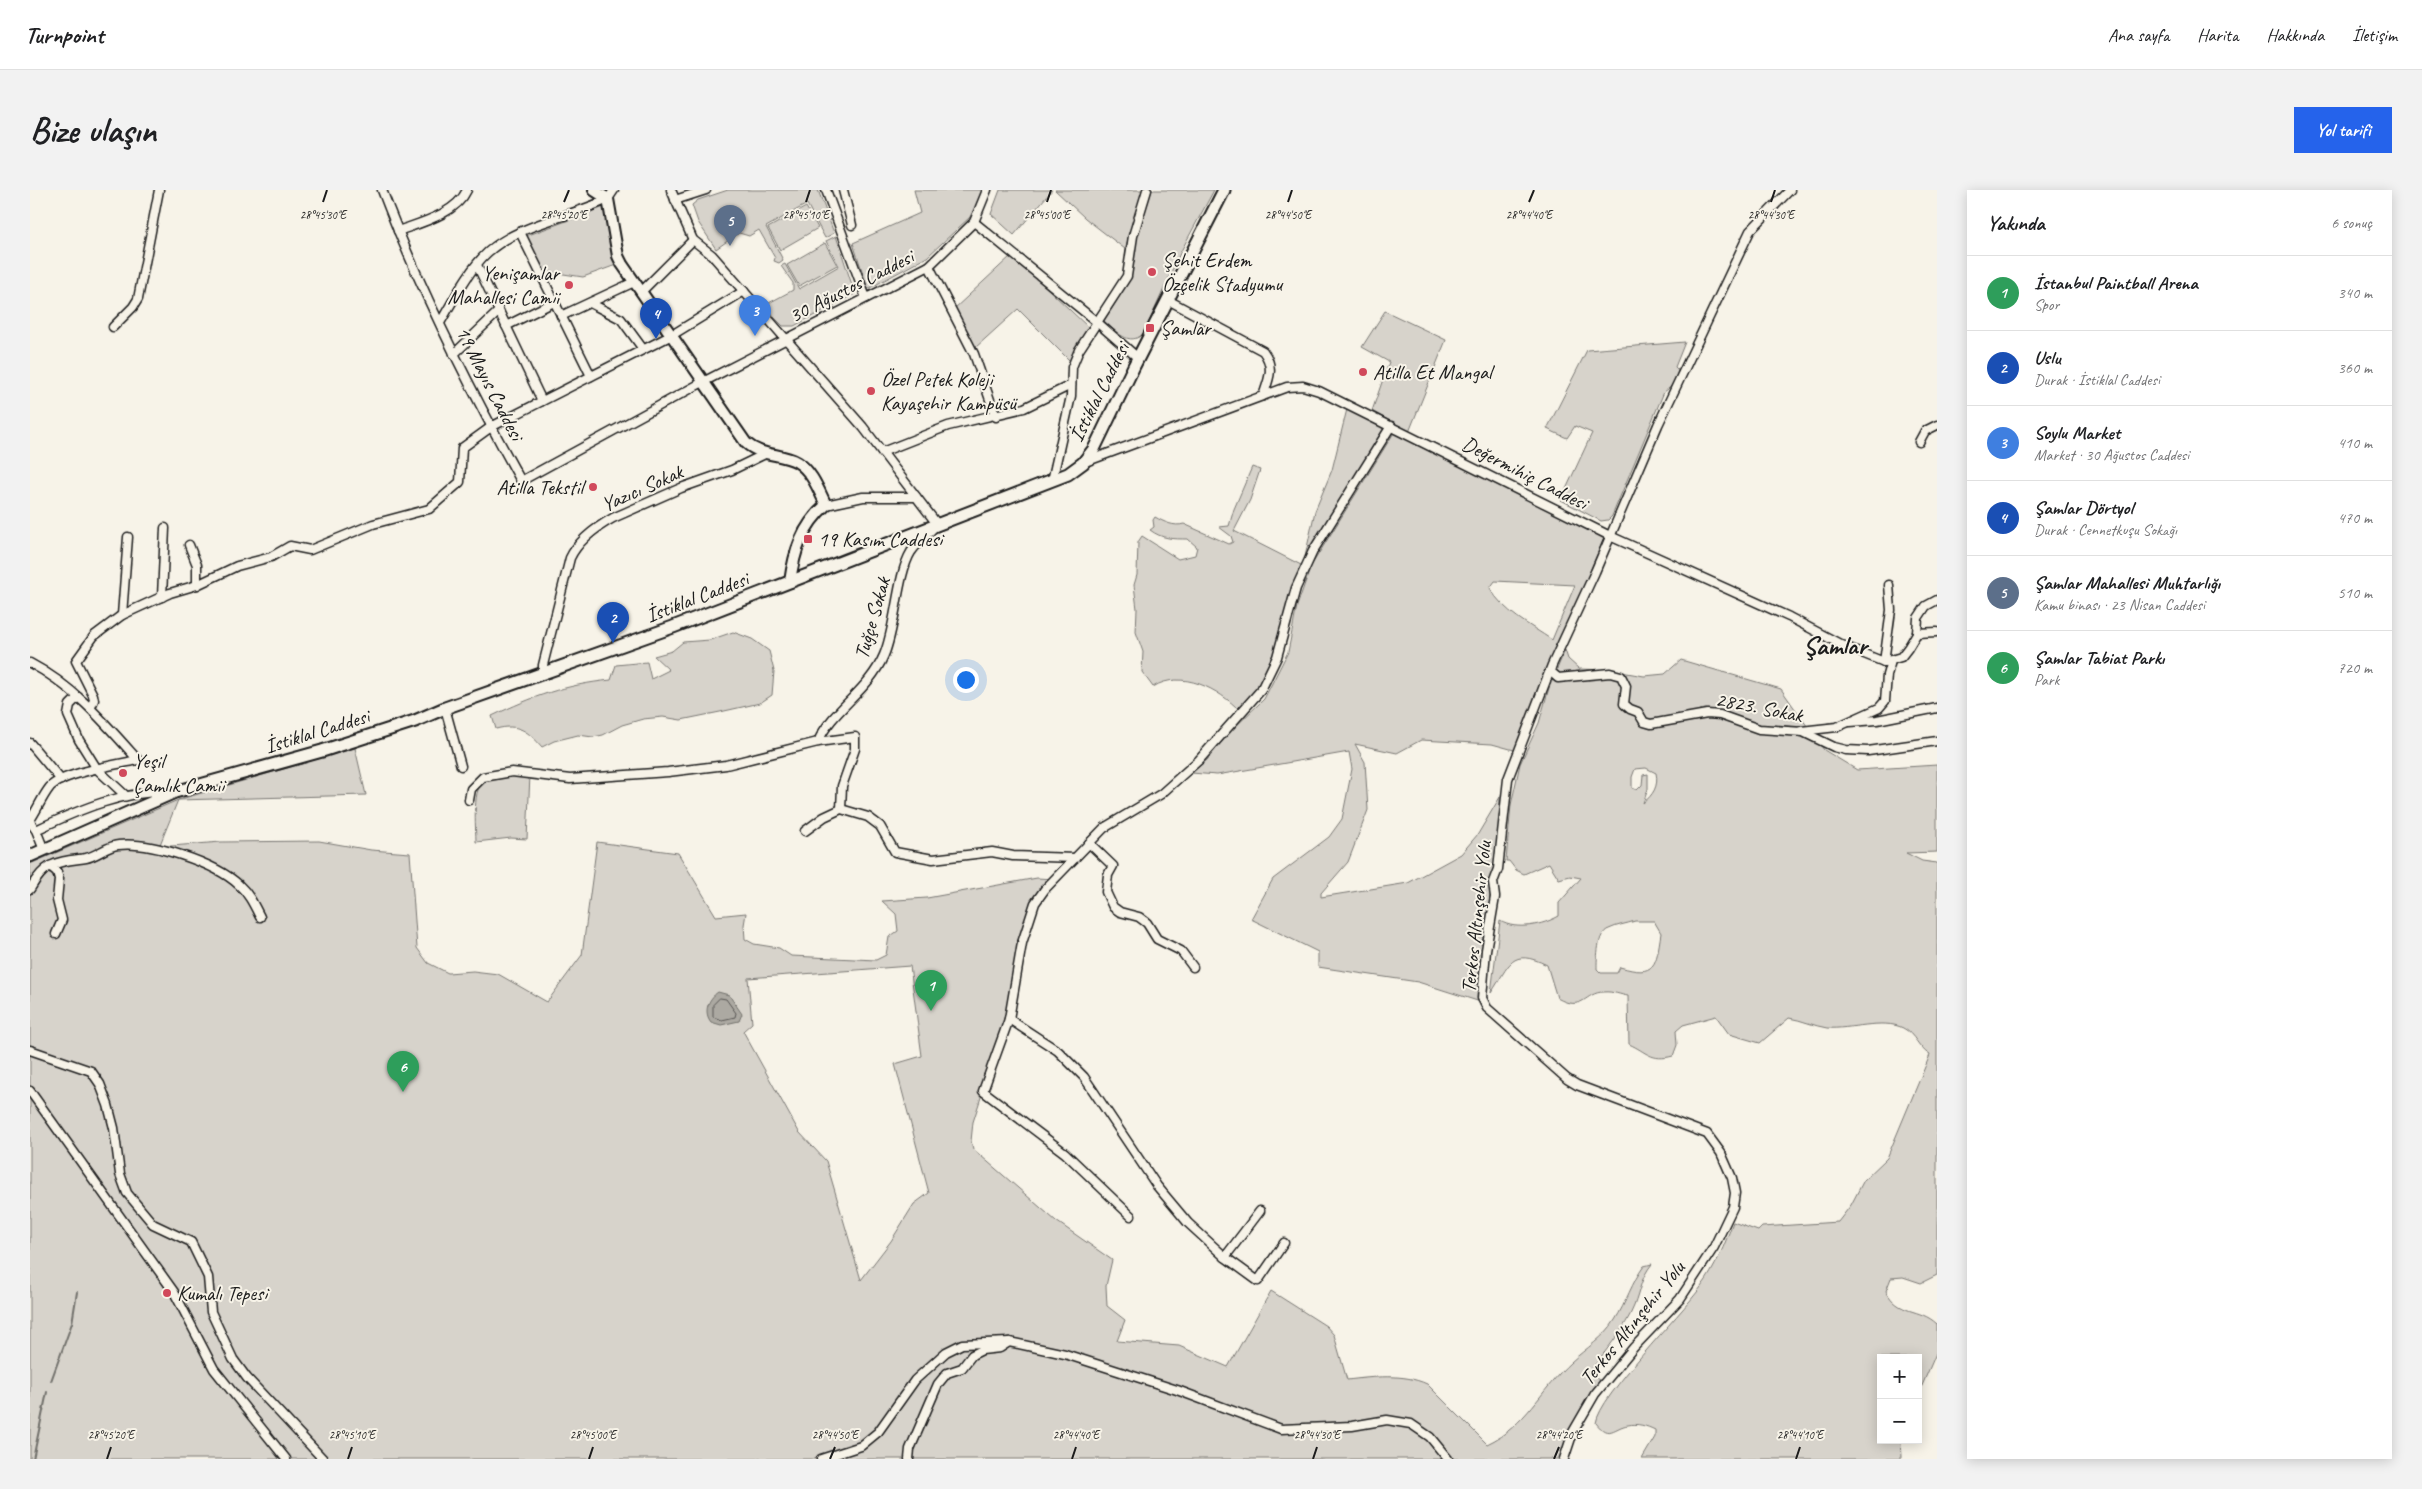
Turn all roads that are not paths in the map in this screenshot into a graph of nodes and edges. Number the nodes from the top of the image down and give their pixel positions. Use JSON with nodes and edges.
{"nodes":[{"id":1,"x":159,"y":190,"type":"edge"},
{"id":2,"x":382,"y":190,"type":"edge"},
{"id":3,"x":466,"y":190,"type":"edge"},
{"id":4,"x":594,"y":190,"type":"edge"},
{"id":5,"x":671,"y":190,"type":"edge"},
{"id":6,"x":706,"y":190,"type":"edge"},
{"id":7,"x":826,"y":190,"type":"edge"},
{"id":8,"x":843,"y":190,"type":"edge"},
{"id":9,"x":987,"y":190,"type":"edge"},
{"id":10,"x":1147,"y":190,"type":"edge"},
{"id":11,"x":1224,"y":190,"type":"edge"},
{"id":12,"x":1790,"y":190,"type":"edge"},
{"id":13,"x":611,"y":194,"type":"edge"},
{"id":14,"x":675,"y":200,"type":"junction"},
{"id":15,"x":974,"y":222,"type":"junction"},
{"id":16,"x":852,"y":225,"type":"dead end"},
{"id":17,"x":398,"y":231,"type":"junction"},
{"id":18,"x":520,"y":232,"type":"junction"},
{"id":19,"x":694,"y":240,"type":"junction"},
{"id":20,"x":477,"y":265,"type":"junction"},
{"id":21,"x":930,"y":266,"type":"junction"},
{"id":22,"x":634,"y":282,"type":"junction"},
{"id":23,"x":744,"y":291,"type":"junction"},
{"id":24,"x":641,"y":292,"type":"junction"},
{"id":25,"x":866,"y":298,"type":"junction"},
{"id":26,"x":1168,"y":300,"type":"junction"},
{"id":27,"x":554,"y":302,"type":"junction"},
{"id":28,"x":590,"y":303,"type":"junction"},
{"id":29,"x":499,"y":311,"type":"junction"},
{"id":30,"x":561,"y":316,"type":"junction"},
{"id":31,"x":1098,"y":322,"type":"junction"},
{"id":32,"x":440,"y":323,"type":"junction"},
{"id":33,"x":113,"y":326,"type":"dead end"},
{"id":34,"x":506,"y":326,"type":"junction"},
{"id":35,"x":672,"y":335,"type":"junction"},
{"id":36,"x":786,"y":339,"type":"junction"},
{"id":37,"x":643,"y":349,"type":"junction"},
{"id":38,"x":454,"y":354,"type":"junction"},
{"id":39,"x":1138,"y":358,"type":"junction"},
{"id":40,"x":591,"y":376,"type":"junction"},
{"id":41,"x":703,"y":382,"type":"junction"},
{"id":42,"x":1071,"y":385,"type":"junction"},
{"id":43,"x":1263,"y":396,"type":"junction"},
{"id":44,"x":542,"y":401,"type":"junction"},
{"id":45,"x":996,"y":417,"type":"junction"},
{"id":46,"x":1937,"y":425,"type":"edge"},
{"id":47,"x":1391,"y":426,"type":"junction"},
{"id":48,"x":491,"y":427,"type":"junction"},
{"id":49,"x":1919,"y":442,"type":"dead end"},
{"id":50,"x":882,"y":452,"type":"junction"},
{"id":51,"x":765,"y":454,"type":"junction"},
{"id":52,"x":1083,"y":463,"type":"junction"},
{"id":53,"x":521,"y":481,"type":"joint"},
{"id":54,"x":1052,"y":481,"type":"junction"},
{"id":55,"x":916,"y":497,"type":"junction"},
{"id":56,"x":826,"y":505,"type":"junction"},
{"id":57,"x":937,"y":524,"type":"junction"},
{"id":58,"x":165,"y":528,"type":"dead end"},
{"id":59,"x":1610,"y":536,"type":"junction"},
{"id":60,"x":128,"y":537,"type":"dead end"},
{"id":61,"x":900,"y":539,"type":"junction"},
{"id":62,"x":189,"y":545,"type":"dead end"},
{"id":63,"x":911,"y":552,"type":"junction"},
{"id":64,"x":790,"y":582,"type":"junction"},
{"id":65,"x":197,"y":585,"type":"junction"},
{"id":66,"x":1889,"y":585,"type":"dead end"},
{"id":67,"x":162,"y":597,"type":"junction"},
{"id":68,"x":1937,"y":600,"type":"edge"},
{"id":69,"x":122,"y":615,"type":"junction"},
{"id":70,"x":1937,"y":632,"type":"edge"},
{"id":71,"x":1916,"y":633,"type":"junction"},
{"id":72,"x":1888,"y":662,"type":"junction"},
{"id":73,"x":30,"y":663,"type":"edge"},
{"id":74,"x":1550,"y":671,"type":"junction"},
{"id":75,"x":544,"y":673,"type":"junction"},
{"id":76,"x":78,"y":697,"type":"junction"},
{"id":77,"x":91,"y":707,"type":"junction"},
{"id":78,"x":445,"y":708,"type":"junction"},
{"id":79,"x":1937,"y":708,"type":"edge"},
{"id":80,"x":1850,"y":722,"type":"junction"},
{"id":81,"x":1799,"y":731,"type":"junction"},
{"id":82,"x":1937,"y":741,"type":"edge"},
{"id":83,"x":818,"y":742,"type":"junction"},
{"id":84,"x":30,"y":743,"type":"edge"},
{"id":85,"x":461,"y":766,"type":"dead end"},
{"id":86,"x":97,"y":768,"type":"junction"},
{"id":87,"x":61,"y":780,"type":"junction"},
{"id":88,"x":175,"y":792,"type":"junction"},
{"id":89,"x":126,"y":796,"type":"junction"},
{"id":90,"x":469,"y":800,"type":"dead end"},
{"id":91,"x":841,"y":808,"type":"junction"},
{"id":92,"x":30,"y":821,"type":"edge"},
{"id":93,"x":36,"y":830,"type":"junction"},
{"id":94,"x":806,"y":831,"type":"dead end"},
{"id":95,"x":1089,"y":843,"type":"junction"},
{"id":96,"x":44,"y":850,"type":"junction"},
{"id":97,"x":30,"y":856,"type":"edge"},
{"id":98,"x":1075,"y":858,"type":"junction"},
{"id":99,"x":50,"y":866,"type":"junction"},
{"id":100,"x":30,"y":888,"type":"edge"},
{"id":101,"x":260,"y":917,"type":"dead end"},
{"id":102,"x":56,"y":934,"type":"dead end"},
{"id":103,"x":1192,"y":967,"type":"dead end"},
{"id":104,"x":1009,"y":1019,"type":"junction"},
{"id":105,"x":30,"y":1050,"type":"edge"},
{"id":106,"x":30,"y":1091,"type":"edge"},
{"id":107,"x":1260,"y":1211,"type":"dead end"},
{"id":108,"x":1131,"y":1216,"type":"dead end"},
{"id":109,"x":1284,"y":1243,"type":"dead end"},
{"id":110,"x":1225,"y":1257,"type":"junction"},
{"id":111,"x":1009,"y":1342,"type":"junction"},
{"id":112,"x":286,"y":1459,"type":"edge"},
{"id":113,"x":323,"y":1459,"type":"edge"},
{"id":114,"x":821,"y":1459,"type":"edge"},
{"id":115,"x":909,"y":1459,"type":"edge"},
{"id":116,"x":1448,"y":1459,"type":"edge"},
{"id":117,"x":1564,"y":1459,"type":"edge"}],
"edges":[{"from":1,"to":33,"type":"street"},
{"from":2,"to":17,"type":"street","name":"19 Mayıs Caddesi"},
{"from":3,"to":17,"type":"street"},
{"from":4,"to":13,"type":"street"},
{"from":5,"to":14,"type":"street"},
{"from":6,"to":14,"type":"street"},
{"from":7,"to":25,"type":"street"},
{"from":8,"to":16,"type":"street"},
{"from":9,"to":15,"type":"street"},
{"from":10,"to":31,"type":"street"},
{"from":11,"to":26,"type":"main road","name":"İstiklal Caddesi"},
{"from":12,"to":59,"type":"street","name":"Terkos Altınşehir Yolu"},
{"from":13,"to":18,"type":"street"},
{"from":13,"to":22,"type":"street"},
{"from":14,"to":19,"type":"street"},
{"from":15,"to":21,"type":"street","name":"30 Ağustos Caddesi"},
{"from":15,"to":31,"type":"street"},
{"from":17,"to":32,"type":"street","name":"19 Mayıs Caddesi"},
{"from":18,"to":20,"type":"street"},
{"from":18,"to":27,"type":"street"},
{"from":19,"to":23,"type":"street"},
{"from":19,"to":24,"type":"street"},
{"from":20,"to":29,"type":"street"},
{"from":20,"to":32,"type":"street"},
{"from":21,"to":25,"type":"street","name":"30 Ağustos Caddesi"},
{"from":21,"to":45,"type":"street"},
{"from":22,"to":24,"type":"street"},
{"from":22,"to":28,"type":"street"},
{"from":23,"to":35,"type":"street"},
{"from":23,"to":36,"type":"street"},
{"from":24,"to":35,"type":"street"},
{"from":25,"to":36,"type":"street","name":"30 Ağustos Caddesi"},
{"from":26,"to":39,"type":"main road","name":"İstiklal Caddesi"},
{"from":26,"to":43,"type":"street"},
{"from":27,"to":30,"type":"street"},
{"from":27,"to":34,"type":"street"},
{"from":28,"to":30,"type":"street"},
{"from":28,"to":37,"type":"street"},
{"from":29,"to":34,"type":"street"},
{"from":29,"to":38,"type":"street"},
{"from":30,"to":40,"type":"street"},
{"from":31,"to":39,"type":"street"},
{"from":31,"to":42,"type":"street"},
{"from":32,"to":38,"type":"street","name":"19 Mayıs Caddesi"},
{"from":34,"to":44,"type":"street"},
{"from":35,"to":37,"type":"street"},
{"from":35,"to":41,"type":"street"},
{"from":36,"to":41,"type":"street","name":"30 Ağustos Caddesi"},
{"from":36,"to":50,"type":"street"},
{"from":37,"to":40,"type":"street"},
{"from":38,"to":48,"type":"street","name":"19 Mayıs Caddesi"},
{"from":39,"to":52,"type":"main road","name":"İstiklal Caddesi"},
{"from":40,"to":44,"type":"street"},
{"from":41,"to":51,"type":"street"},
{"from":41,"to":53,"type":"street","name":"30 Ağustos Caddesi"},
{"from":42,"to":45,"type":"street"},
{"from":42,"to":54,"type":"street"},
{"from":43,"to":47,"type":"street","name":"Değermihiç Caddesi"},
{"from":43,"to":52,"type":"street","name":"Değermihiç Caddesi"},
{"from":44,"to":48,"type":"street"},
{"from":45,"to":50,"type":"street"},
{"from":46,"to":49,"type":"street"},
{"from":47,"to":59,"type":"street","name":"Değermihiç Caddesi"},
{"from":47,"to":95,"type":"street"},
{"from":48,"to":53,"type":"street","name":"19 Mayıs Caddesi"},
{"from":48,"to":65,"type":"street"},
{"from":50,"to":55,"type":"street"},
{"from":51,"to":56,"type":"street"},
{"from":51,"to":75,"type":"street","name":"Yazıcı Sokak"},
{"from":52,"to":54,"type":"main road","name":"İstiklal Caddesi"},
{"from":54,"to":57,"type":"main road","name":"İstiklal Caddesi"},
{"from":55,"to":56,"type":"street"},
{"from":55,"to":57,"type":"street"},
{"from":56,"to":64,"type":"street"},
{"from":57,"to":61,"type":"main road","name":"İstiklal Caddesi"},
{"from":57,"to":63,"type":"street","name":"Tuğçe Sokak"},
{"from":58,"to":67,"type":"street"},
{"from":59,"to":72,"type":"street","name":"Değermihiç Caddesi"},
{"from":59,"to":74,"type":"street","name":"Terkos Altınşehir Yolu"},
{"from":60,"to":69,"type":"street"},
{"from":61,"to":63,"type":"street"},
{"from":61,"to":64,"type":"main road","name":"İstiklal Caddesi"},
{"from":62,"to":65,"type":"street"},
{"from":63,"to":83,"type":"street","name":"Tuğçe Sokak"},
{"from":64,"to":75,"type":"main road","name":"İstiklal Caddesi"},
{"from":65,"to":67,"type":"street"},
{"from":66,"to":72,"type":"street"},
{"from":67,"to":69,"type":"street"},
{"from":68,"to":71,"type":"street"},
{"from":69,"to":77,"type":"street"},
{"from":70,"to":71,"type":"street"},
{"from":71,"to":72,"type":"street"},
{"from":72,"to":80,"type":"street"},
{"from":73,"to":76,"type":"street"},
{"from":74,"to":81,"type":"street","name":"2823. Sokak"},
{"from":74,"to":117,"type":"street","name":"Terkos Altınşehir Yolu"},
{"from":75,"to":78,"type":"main road","name":"İstiklal Caddesi"},
{"from":76,"to":77,"type":"street"},
{"from":76,"to":86,"type":"street"},
{"from":77,"to":86,"type":"street"},
{"from":78,"to":85,"type":"street"},
{"from":78,"to":88,"type":"main road","name":"İstiklal Caddesi"},
{"from":79,"to":80,"type":"street"},
{"from":80,"to":81,"type":"street"},
{"from":81,"to":82,"type":"street","name":"2823. Sokak"},
{"from":83,"to":90,"type":"street"},
{"from":83,"to":91,"type":"street"},
{"from":84,"to":87,"type":"street"},
{"from":86,"to":87,"type":"street"},
{"from":86,"to":89,"type":"street"},
{"from":87,"to":92,"type":"street"},
{"from":88,"to":89,"type":"street"},
{"from":88,"to":96,"type":"main road","name":"İstiklal Caddesi"},
{"from":89,"to":93,"type":"street"},
{"from":91,"to":94,"type":"street"},
{"from":91,"to":98,"type":"street"},
{"from":92,"to":93,"type":"street"},
{"from":93,"to":96,"type":"street"},
{"from":95,"to":98,"type":"street"},
{"from":95,"to":103,"type":"street"},
{"from":96,"to":97,"type":"main road","name":"İstiklal Caddesi"},
{"from":98,"to":104,"type":"street"},
{"from":99,"to":100,"type":"street"},
{"from":99,"to":101,"type":"street"},
{"from":99,"to":102,"type":"street"},
{"from":104,"to":108,"type":"street"},
{"from":104,"to":110,"type":"street"},
{"from":105,"to":113,"type":"street"},
{"from":106,"to":112,"type":"street"},
{"from":107,"to":110,"type":"street"},
{"from":109,"to":110,"type":"street"},
{"from":111,"to":114,"type":"street"},
{"from":111,"to":115,"type":"street"},
{"from":111,"to":116,"type":"street"}]}
